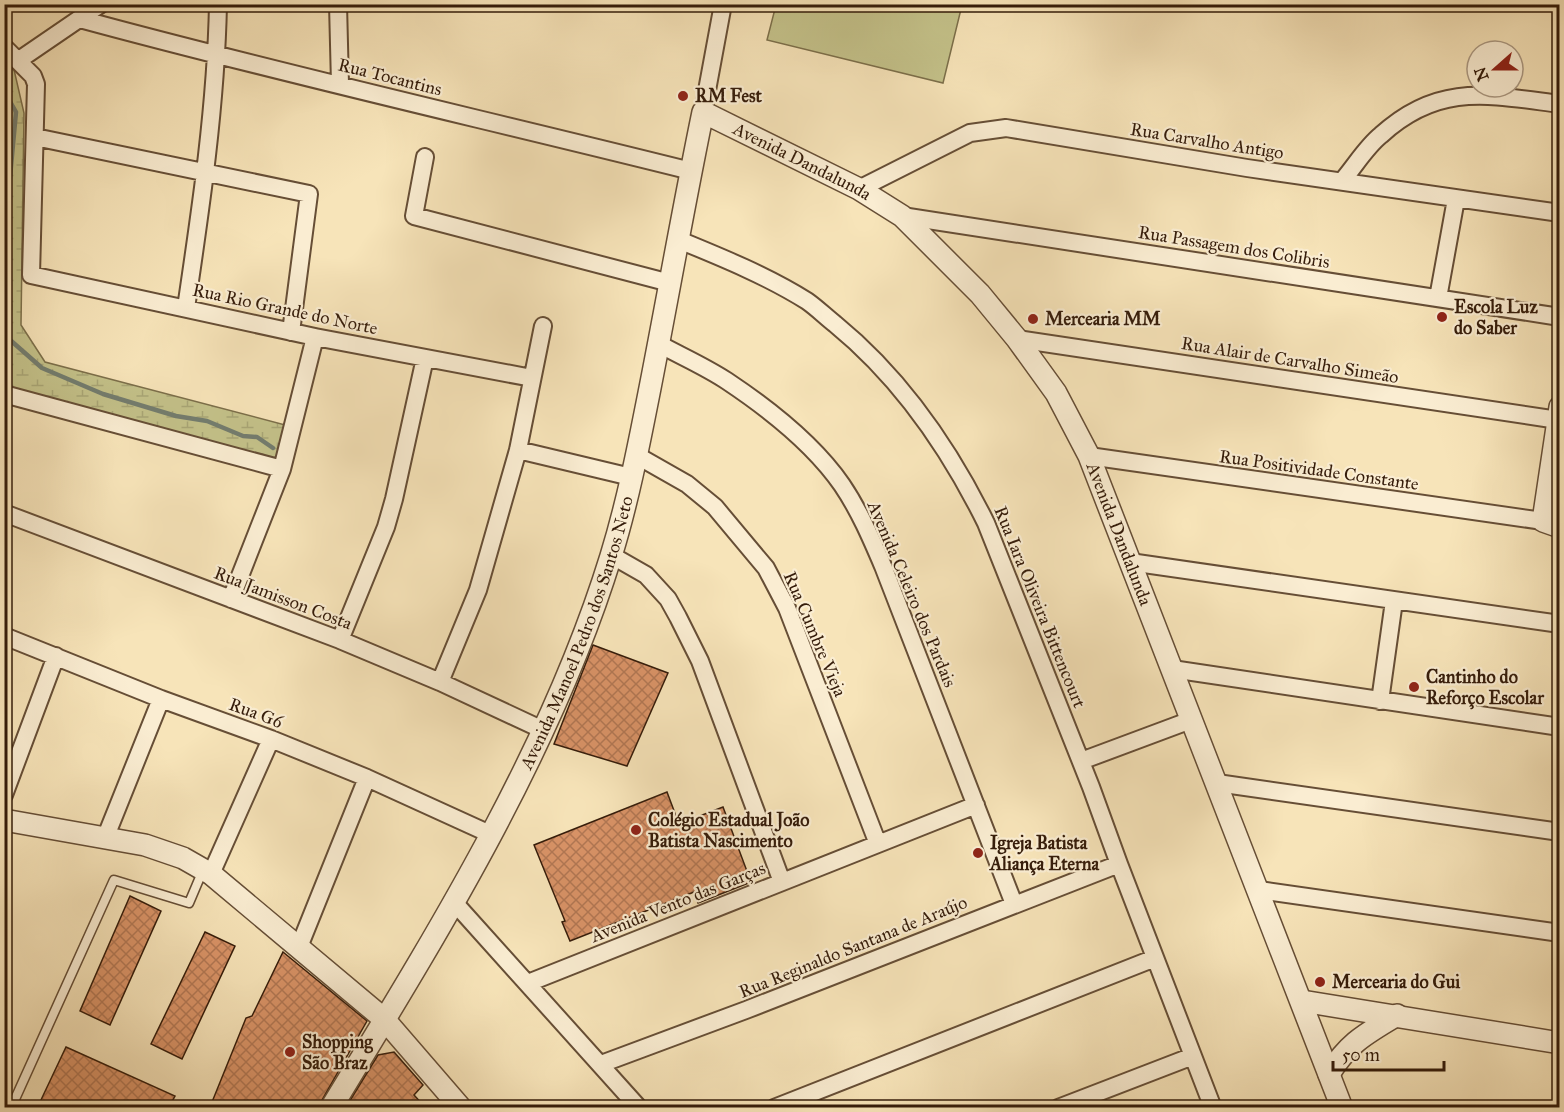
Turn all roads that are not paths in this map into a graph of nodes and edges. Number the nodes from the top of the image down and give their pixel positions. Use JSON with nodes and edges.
{"nodes":[{"id":1,"x":101,"y":4,"type":"edge"},
{"id":2,"x":218,"y":4,"type":"edge"},
{"id":3,"x":338,"y":4,"type":"edge"},
{"id":4,"x":723,"y":4,"type":"edge"},
{"id":5,"x":80,"y":19,"type":"junction"},
{"id":6,"x":4,"y":47,"type":"edge"},
{"id":7,"x":217,"y":56,"type":"junction"},
{"id":8,"x":19,"y":60,"type":"junction"},
{"id":9,"x":340,"y":84,"type":"junction"},
{"id":10,"x":1560,"y":104,"type":"edge"},
{"id":11,"x":703,"y":112,"type":"junction"},
{"id":12,"x":35,"y":137,"type":"junction"},
{"id":13,"x":425,"y":157,"type":"dead end"},
{"id":14,"x":691,"y":171,"type":"junction"},
{"id":15,"x":206,"y":172,"type":"junction"},
{"id":16,"x":1342,"y":181,"type":"junction"},
{"id":17,"x":859,"y":189,"type":"junction"},
{"id":18,"x":1456,"y":199,"type":"junction"},
{"id":19,"x":1560,"y":213,"type":"edge"},
{"id":20,"x":902,"y":216,"type":"junction"},
{"id":21,"x":679,"y":240,"type":"junction"},
{"id":22,"x":670,"y":283,"type":"junction"},
{"id":23,"x":1438,"y":298,"type":"junction"},
{"id":24,"x":186,"y":308,"type":"junction"},
{"id":25,"x":1560,"y":317,"type":"edge"},
{"id":26,"x":543,"y":326,"type":"dead end"},
{"id":27,"x":291,"y":332,"type":"junction"},
{"id":28,"x":315,"y":337,"type":"junction"},
{"id":29,"x":1017,"y":339,"type":"junction"},
{"id":30,"x":659,"y":344,"type":"junction"},
{"id":31,"x":425,"y":358,"type":"junction"},
{"id":32,"x":532,"y":378,"type":"junction"},
{"id":33,"x":4,"y":394,"type":"edge"},
{"id":34,"x":1559,"y":414,"type":"edge"},
{"id":35,"x":518,"y":450,"type":"junction"},
{"id":36,"x":636,"y":455,"type":"junction"},
{"id":37,"x":1089,"y":456,"type":"junction"},
{"id":38,"x":282,"y":469,"type":"junction"},
{"id":39,"x":631,"y":477,"type":"junction"},
{"id":40,"x":4,"y":513,"type":"edge"},
{"id":41,"x":1551,"y":524,"type":"edge"},
{"id":42,"x":611,"y":555,"type":"junction"},
{"id":43,"x":1130,"y":562,"type":"junction"},
{"id":44,"x":231,"y":599,"type":"junction"},
{"id":45,"x":1394,"y":600,"type":"junction"},
{"id":46,"x":1560,"y":624,"type":"edge"},
{"id":47,"x":4,"y":636,"type":"edge"},
{"id":48,"x":339,"y":640,"type":"junction"},
{"id":49,"x":56,"y":656,"type":"junction"},
{"id":50,"x":1172,"y":669,"type":"junction"},
{"id":51,"x":440,"y":682,"type":"junction"},
{"id":52,"x":161,"y":699,"type":"junction"},
{"id":53,"x":1380,"y":701,"type":"junction"},
{"id":54,"x":1191,"y":720,"type":"junction"},
{"id":55,"x":1560,"y":727,"type":"edge"},
{"id":56,"x":543,"y":730,"type":"junction"},
{"id":57,"x":271,"y":739,"type":"junction"},
{"id":58,"x":1081,"y":761,"type":"junction"},
{"id":59,"x":367,"y":778,"type":"junction"},
{"id":60,"x":1217,"y":783,"type":"junction"},
{"id":61,"x":4,"y":795,"type":"edge"},
{"id":62,"x":976,"y":805,"type":"junction"},
{"id":63,"x":4,"y":820,"type":"edge"},
{"id":64,"x":1560,"y":832,"type":"edge"},
{"id":65,"x":490,"y":834,"type":"junction"},
{"id":66,"x":106,"y":837,"type":"junction"},
{"id":67,"x":878,"y":844,"type":"junction"},
{"id":68,"x":1119,"y":864,"type":"junction"},
{"id":69,"x":207,"y":872,"type":"junction"},
{"id":70,"x":782,"y":882,"type":"junction"},
{"id":71,"x":1259,"y":890,"type":"junction"},
{"id":72,"x":453,"y":901,"type":"junction"},
{"id":73,"x":1014,"y":904,"type":"junction"},
{"id":74,"x":1560,"y":933,"type":"edge"},
{"id":75,"x":299,"y":947,"type":"junction"},
{"id":76,"x":1155,"y":958,"type":"junction"},
{"id":77,"x":528,"y":982,"type":"junction"},
{"id":78,"x":1302,"y":1001,"type":"junction"},
{"id":79,"x":1397,"y":1015,"type":"junction"},
{"id":80,"x":384,"y":1019,"type":"junction"},
{"id":81,"x":1560,"y":1042,"type":"edge"},
{"id":82,"x":1193,"y":1056,"type":"junction"},
{"id":83,"x":601,"y":1064,"type":"junction"},
{"id":84,"x":1329,"y":1074,"type":"junction"},
{"id":85,"x":11,"y":1107,"type":"edge"},
{"id":86,"x":331,"y":1107,"type":"edge"},
{"id":87,"x":461,"y":1107,"type":"edge"},
{"id":88,"x":639,"y":1107,"type":"edge"},
{"id":89,"x":774,"y":1107,"type":"edge"},
{"id":90,"x":1058,"y":1107,"type":"edge"},
{"id":91,"x":1213,"y":1107,"type":"edge"},
{"id":92,"x":1342,"y":1107,"type":"edge"}],
"edges":[{"from":1,"to":5,"type":"street"},
{"from":2,"to":7,"type":"street"},
{"from":3,"to":9,"type":"street"},
{"from":4,"to":11,"type":"street"},
{"from":5,"to":7,"type":"street","name":"Rua Tocantins"},
{"from":5,"to":8,"type":"street"},
{"from":6,"to":8,"type":"street"},
{"from":7,"to":9,"type":"street","name":"Rua Tocantins"},
{"from":7,"to":15,"type":"street"},
{"from":8,"to":12,"type":"street"},
{"from":9,"to":14,"type":"street","name":"Rua Tocantins"},
{"from":10,"to":16,"type":"street"},
{"from":11,"to":14,"type":"street","name":"Avenida Manoel Pedro dos Santos Neto"},
{"from":11,"to":17,"type":"street","name":"Avenida Dandalunda"},
{"from":12,"to":15,"type":"street"},
{"from":12,"to":24,"type":"street","name":"Rua Rio Grande do Norte"},
{"from":13,"to":22,"type":"street"},
{"from":14,"to":21,"type":"street","name":"Avenida Manoel Pedro dos Santos Neto"},
{"from":15,"to":24,"type":"street"},
{"from":15,"to":27,"type":"street"},
{"from":16,"to":17,"type":"street","name":"Rua Carvalho Antigo"},
{"from":16,"to":18,"type":"street","name":"Rua Carvalho Antigo"},
{"from":17,"to":20,"type":"street","name":"Avenida Dandalunda"},
{"from":18,"to":19,"type":"street","name":"Rua Carvalho Antigo"},
{"from":18,"to":23,"type":"street"},
{"from":20,"to":23,"type":"street","name":"Rua Passagem dos Colibris"},
{"from":20,"to":29,"type":"street","name":"Avenida Dandalunda"},
{"from":21,"to":22,"type":"street","name":"Avenida Manoel Pedro dos Santos Neto"},
{"from":21,"to":58,"type":"street","name":"Rua Iara Oliveira Bittencourt"},
{"from":22,"to":30,"type":"street","name":"Avenida Manoel Pedro dos Santos Neto"},
{"from":23,"to":25,"type":"street","name":"Rua Passagem dos Colibris"},
{"from":24,"to":27,"type":"street","name":"Rua Rio Grande do Norte"},
{"from":26,"to":32,"type":"street"},
{"from":27,"to":28,"type":"street","name":"Rua Rio Grande do Norte"},
{"from":28,"to":31,"type":"street","name":"Rua Rio Grande do Norte"},
{"from":28,"to":38,"type":"street"},
{"from":29,"to":34,"type":"street","name":"Rua Alair de Carvalho Simeão"},
{"from":29,"to":37,"type":"street","name":"Avenida Dandalunda"},
{"from":30,"to":36,"type":"street","name":"Avenida Manoel Pedro dos Santos Neto"},
{"from":30,"to":62,"type":"street","name":"Avenida Celeiro dos Pardais"},
{"from":31,"to":32,"type":"street","name":"Rua Rio Grande do Norte"},
{"from":31,"to":48,"type":"street"},
{"from":32,"to":35,"type":"street"},
{"from":33,"to":38,"type":"street"},
{"from":34,"to":41,"type":"street"},
{"from":35,"to":39,"type":"street"},
{"from":35,"to":51,"type":"street"},
{"from":36,"to":39,"type":"street","name":"Avenida Manoel Pedro dos Santos Neto"},
{"from":36,"to":67,"type":"street","name":"Rua Cumbre Vieja"},
{"from":37,"to":41,"type":"street","name":"Rua Positividade Constante"},
{"from":37,"to":43,"type":"street","name":"Avenida Dandalunda"},
{"from":38,"to":44,"type":"street"},
{"from":39,"to":42,"type":"street","name":"Avenida Manoel Pedro dos Santos Neto"},
{"from":40,"to":44,"type":"street","name":"Rua Jamisson Costa"},
{"from":42,"to":56,"type":"street","name":"Avenida Manoel Pedro dos Santos Neto"},
{"from":42,"to":70,"type":"street"},
{"from":43,"to":45,"type":"street"},
{"from":43,"to":50,"type":"street","name":"Avenida Dandalunda"},
{"from":44,"to":48,"type":"street","name":"Rua Jamisson Costa"},
{"from":45,"to":46,"type":"street"},
{"from":45,"to":53,"type":"street"},
{"from":47,"to":49,"type":"street","name":"Rua G6"},
{"from":48,"to":51,"type":"street","name":"Rua Jamisson Costa"},
{"from":49,"to":52,"type":"street","name":"Rua G6"},
{"from":49,"to":61,"type":"street"},
{"from":50,"to":53,"type":"street"},
{"from":50,"to":54,"type":"street","name":"Avenida Dandalunda"},
{"from":51,"to":56,"type":"street","name":"Rua Jamisson Costa"},
{"from":52,"to":57,"type":"street","name":"Rua G6"},
{"from":52,"to":66,"type":"street"},
{"from":53,"to":55,"type":"street"},
{"from":54,"to":58,"type":"street"},
{"from":54,"to":60,"type":"street","name":"Avenida Dandalunda"},
{"from":56,"to":65,"type":"street","name":"Avenida Manoel Pedro dos Santos Neto"},
{"from":57,"to":59,"type":"street","name":"Rua G6"},
{"from":57,"to":69,"type":"street"},
{"from":58,"to":68,"type":"street","name":"Rua Iara Oliveira Bittencourt"},
{"from":59,"to":65,"type":"street","name":"Rua G6"},
{"from":59,"to":75,"type":"street"},
{"from":60,"to":64,"type":"street"},
{"from":60,"to":71,"type":"street","name":"Avenida Dandalunda"},
{"from":62,"to":67,"type":"street","name":"Avenida Vento das Garças"},
{"from":62,"to":73,"type":"street","name":"Avenida Celeiro dos Pardais"},
{"from":63,"to":66,"type":"street"},
{"from":65,"to":72,"type":"street","name":"Avenida Manoel Pedro dos Santos Neto"},
{"from":66,"to":69,"type":"street"},
{"from":67,"to":70,"type":"street","name":"Avenida Vento das Garças"},
{"from":68,"to":73,"type":"street","name":"Rua Reginaldo Santana de Araújo"},
{"from":68,"to":76,"type":"street","name":"Rua Iara Oliveira Bittencourt"},
{"from":69,"to":75,"type":"street"},
{"from":69,"to":85,"type":"lane"},
{"from":70,"to":77,"type":"street","name":"Avenida Vento das Garças"},
{"from":71,"to":74,"type":"street"},
{"from":71,"to":78,"type":"street","name":"Avenida Dandalunda"},
{"from":72,"to":77,"type":"street"},
{"from":72,"to":80,"type":"street","name":"Avenida Manoel Pedro dos Santos Neto"},
{"from":73,"to":83,"type":"street","name":"Rua Reginaldo Santana de Araújo"},
{"from":75,"to":80,"type":"street"},
{"from":76,"to":82,"type":"street","name":"Rua Iara Oliveira Bittencourt"},
{"from":76,"to":89,"type":"street"},
{"from":77,"to":83,"type":"street"},
{"from":78,"to":79,"type":"street"},
{"from":78,"to":84,"type":"street","name":"Avenida Dandalunda"},
{"from":79,"to":81,"type":"street"},
{"from":79,"to":84,"type":"street"},
{"from":80,"to":86,"type":"street","name":"Avenida Manoel Pedro dos Santos Neto"},
{"from":80,"to":87,"type":"street"},
{"from":82,"to":90,"type":"street"},
{"from":82,"to":91,"type":"street","name":"Rua Iara Oliveira Bittencourt"},
{"from":83,"to":88,"type":"street"},
{"from":84,"to":92,"type":"street","name":"Avenida Dandalunda"}]}
